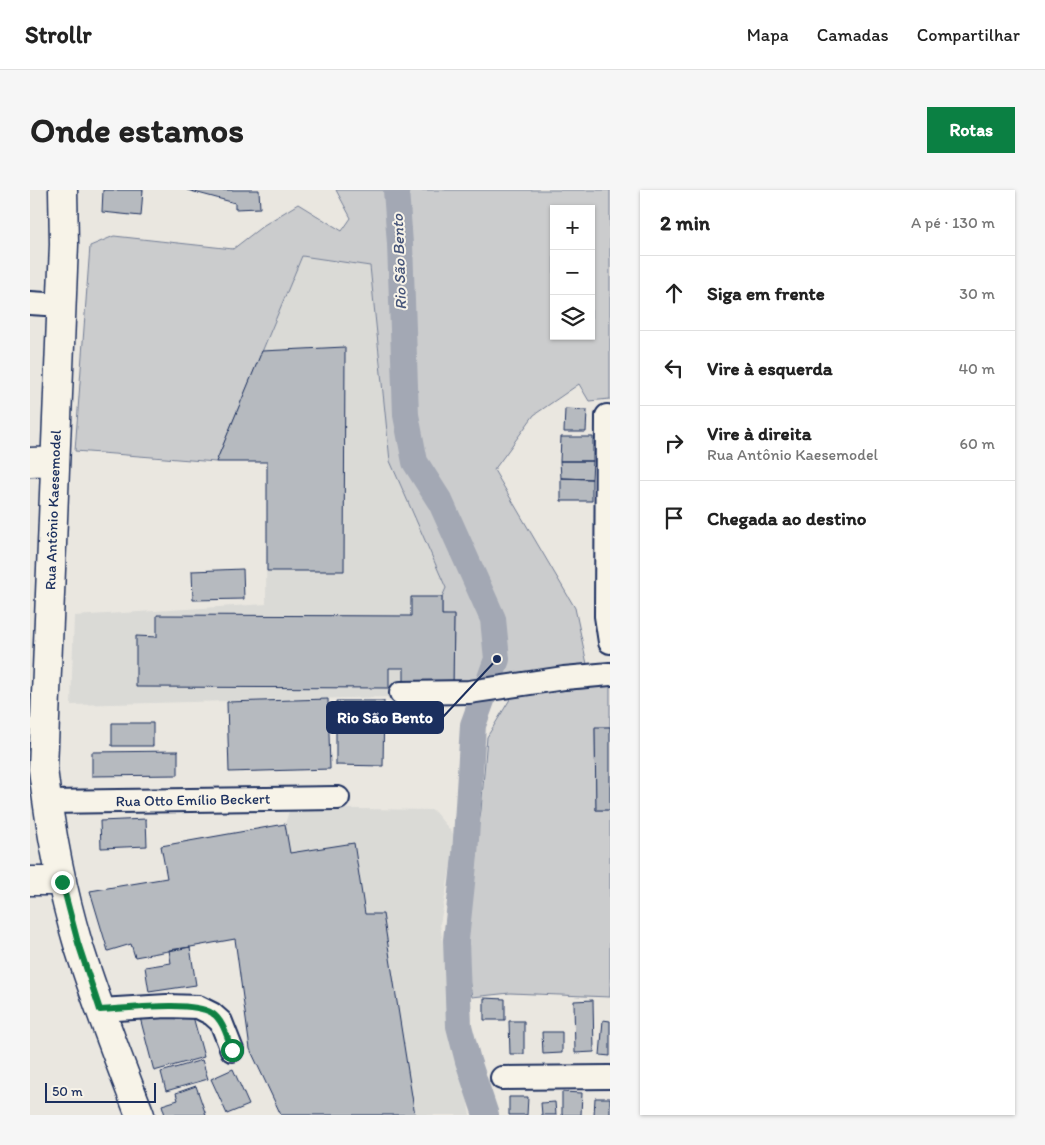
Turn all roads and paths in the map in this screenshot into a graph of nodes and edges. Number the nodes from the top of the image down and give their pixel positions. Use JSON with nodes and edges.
{"nodes":[{"id":1,"x":63,"y":190,"type":"edge"},
{"id":2,"x":30,"y":303,"type":"edge"},
{"id":3,"x":62,"y":305,"type":"junction"},
{"id":4,"x":608,"y":416,"type":"dead end"},
{"id":5,"x":43,"y":462,"type":"edge"},
{"id":6,"x":610,"y":642,"type":"edge"},
{"id":7,"x":610,"y":674,"type":"edge"},
{"id":8,"x":401,"y":693,"type":"dead end"},
{"id":9,"x":338,"y":798,"type":"dead end"},
{"id":10,"x":47,"y":802,"type":"junction"},
{"id":11,"x":30,"y":881,"type":"edge"},
{"id":12,"x":62,"y":882,"type":"junction"},
{"id":13,"x":100,"y":1010,"type":"junction"},
{"id":14,"x":232,"y":1050,"type":"dead end"},
{"id":15,"x":610,"y":1077,"type":"edge"},
{"id":16,"x":502,"y":1078,"type":"dead end"},
{"id":17,"x":140,"y":1115,"type":"edge"}],
"edges":[{"from":1,"to":3,"type":"main road","name":"Rua Antônio Kaesemodel"},
{"from":2,"to":3,"type":"street"},
{"from":3,"to":5,"type":"main road","name":"Rua Antônio Kaesemodel"},
{"from":4,"to":6,"type":"street"},
{"from":5,"to":10,"type":"main road","name":"Rua Antônio Kaesemodel"},
{"from":7,"to":8,"type":"street"},
{"from":9,"to":10,"type":"street","name":"Rua Otto Emílio Beckert"},
{"from":10,"to":12,"type":"main road","name":"Rua Antônio Kaesemodel"},
{"from":11,"to":12,"type":"main road"},
{"from":12,"to":13,"type":"main road","name":"Rua Antônio Kaesemodel"},
{"from":13,"to":14,"type":"street"},
{"from":13,"to":17,"type":"main road","name":"Rua Antônio Kaesemodel"},
{"from":15,"to":16,"type":"street"}]}
